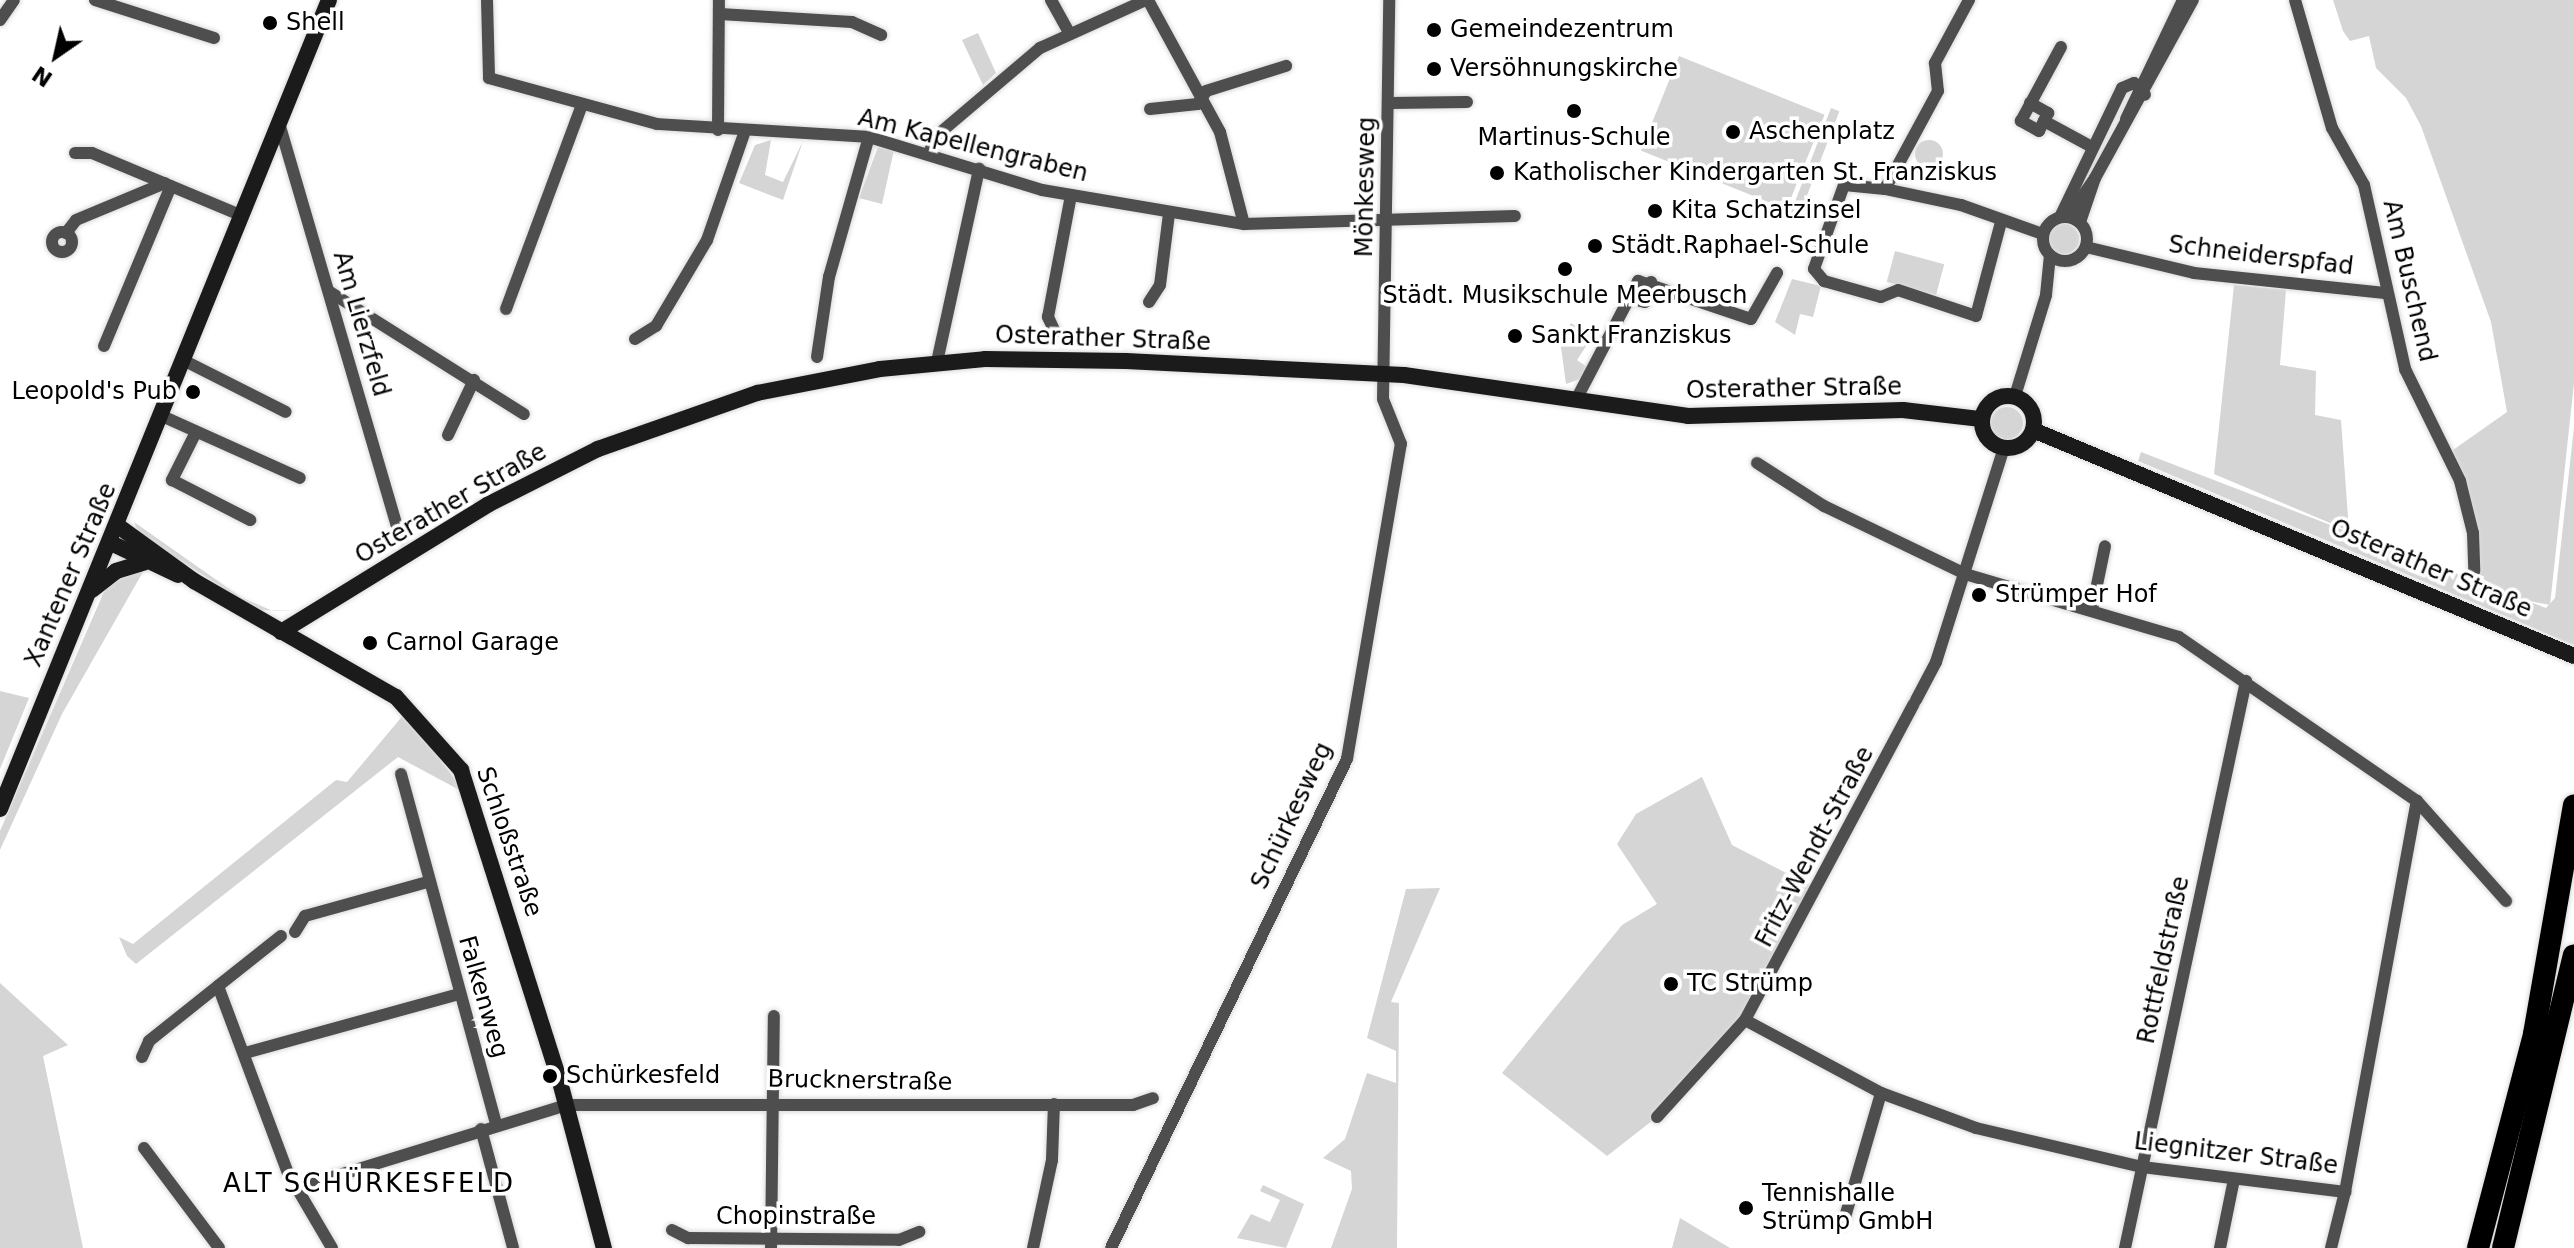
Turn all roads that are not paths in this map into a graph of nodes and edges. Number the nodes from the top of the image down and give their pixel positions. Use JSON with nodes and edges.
{"nodes":[{"id":1,"x":14,"y":0,"type":"edge"},
{"id":2,"x":95,"y":0,"type":"edge"},
{"id":3,"x":329,"y":0,"type":"edge"},
{"id":4,"x":487,"y":0,"type":"edge"},
{"id":5,"x":1051,"y":0,"type":"edge"},
{"id":6,"x":1147,"y":0,"type":"edge"},
{"id":7,"x":1389,"y":0,"type":"edge"},
{"id":8,"x":1969,"y":0,"type":"edge"},
{"id":9,"x":2193,"y":0,"type":"edge"},
{"id":10,"x":2295,"y":0,"type":"edge"},
{"id":11,"x":2176,"y":4,"type":"edge"},
{"id":12,"x":719,"y":7,"type":"edge"},
{"id":13,"x":0,"y":20,"type":"edge"},
{"id":14,"x":1069,"y":32,"type":"junction"},
{"id":15,"x":881,"y":35,"type":"dead end"},
{"id":16,"x":214,"y":38,"type":"dead end"},
{"id":17,"x":2061,"y":47,"type":"dead end"},
{"id":18,"x":1286,"y":66,"type":"dead end"},
{"id":19,"x":2142,"y":90,"type":"junction"},
{"id":20,"x":1202,"y":98,"type":"junction"},
{"id":21,"x":1467,"y":102,"type":"dead end"},
{"id":22,"x":1390,"y":103,"type":"junction"},
{"id":23,"x":2030,"y":103,"type":"junction"},
{"id":24,"x":582,"y":105,"type":"junction"},
{"id":25,"x":1150,"y":109,"type":"dead end"},
{"id":26,"x":2044,"y":121,"type":"junction"},
{"id":27,"x":279,"y":123,"type":"junction"},
{"id":28,"x":718,"y":130,"type":"junction"},
{"id":29,"x":745,"y":131,"type":"junction"},
{"id":30,"x":869,"y":137,"type":"junction"},
{"id":31,"x":2092,"y":147,"type":"junction"},
{"id":32,"x":75,"y":153,"type":"dead end"},
{"id":33,"x":929,"y":154,"type":"junction"},
{"id":34,"x":979,"y":169,"type":"junction"},
{"id":35,"x":2095,"y":178,"type":"junction"},
{"id":36,"x":168,"y":185,"type":"junction"},
{"id":37,"x":1885,"y":189,"type":"junction"},
{"id":38,"x":1071,"y":195,"type":"junction"},
{"id":39,"x":1169,"y":214,"type":"junction"},
{"id":40,"x":240,"y":215,"type":"junction"},
{"id":41,"x":1515,"y":216,"type":"dead end"},
{"id":42,"x":2064,"y":217,"type":"junction"},
{"id":43,"x":1388,"y":220,"type":"junction"},
{"id":44,"x":2001,"y":222,"type":"junction"},
{"id":45,"x":2080,"y":222,"type":"junction"},
{"id":46,"x":1244,"y":224,"type":"junction"},
{"id":47,"x":66,"y":233,"type":"dead end"},
{"id":48,"x":2043,"y":234,"type":"junction"},
{"id":49,"x":2086,"y":247,"type":"junction"},
{"id":50,"x":2050,"y":255,"type":"junction"},
{"id":51,"x":2065,"y":262,"type":"junction"},
{"id":52,"x":1777,"y":273,"type":"dead end"},
{"id":53,"x":330,"y":292,"type":"junction"},
{"id":54,"x":2385,"y":293,"type":"junction"},
{"id":55,"x":2046,"y":295,"type":"junction"},
{"id":56,"x":1149,"y":302,"type":"dead end"},
{"id":57,"x":506,"y":309,"type":"dead end"},
{"id":58,"x":1055,"y":332,"type":"dead end"},
{"id":59,"x":635,"y":339,"type":"dead end"},
{"id":60,"x":104,"y":346,"type":"dead end"},
{"id":61,"x":817,"y":357,"type":"dead end"},
{"id":62,"x":183,"y":360,"type":"junction"},
{"id":63,"x":937,"y":362,"type":"junction"},
{"id":64,"x":1384,"y":375,"type":"junction"},
{"id":65,"x":474,"y":380,"type":"junction"},
{"id":66,"x":1578,"y":396,"type":"junction"},
{"id":67,"x":2015,"y":396,"type":"junction"},
{"id":68,"x":286,"y":412,"type":"dead end"},
{"id":69,"x":524,"y":414,"type":"dead end"},
{"id":70,"x":162,"y":416,"type":"junction"},
{"id":71,"x":1981,"y":419,"type":"junction"},
{"id":72,"x":196,"y":432,"type":"junction"},
{"id":73,"x":2040,"y":433,"type":"junction"},
{"id":74,"x":448,"y":435,"type":"dead end"},
{"id":75,"x":2004,"y":448,"type":"junction"},
{"id":76,"x":1757,"y":463,"type":"dead end"},
{"id":77,"x":300,"y":478,"type":"dead end"},
{"id":78,"x":250,"y":520,"type":"dead end"},
{"id":79,"x":118,"y":526,"type":"junction"},
{"id":80,"x":400,"y":538,"type":"dead end"},
{"id":81,"x":111,"y":543,"type":"junction"},
{"id":82,"x":2105,"y":546,"type":"dead end"},
{"id":83,"x":145,"y":562,"type":"junction"},
{"id":84,"x":2474,"y":571,"type":"dead end"},
{"id":85,"x":1965,"y":574,"type":"junction"},
{"id":86,"x":194,"y":581,"type":"junction"},
{"id":87,"x":92,"y":590,"type":"junction"},
{"id":88,"x":2092,"y":609,"type":"junction"},
{"id":89,"x":281,"y":632,"type":"junction"},
{"id":90,"x":2574,"y":656,"type":"edge"},
{"id":91,"x":2246,"y":681,"type":"junction"},
{"id":92,"x":401,"y":774,"type":"dead end"},
{"id":93,"x":2417,"y":801,"type":"junction"},
{"id":94,"x":2574,"y":805,"type":"edge"},
{"id":95,"x":0,"y":809,"type":"edge"},
{"id":96,"x":428,"y":882,"type":"junction"},
{"id":97,"x":2506,"y":901,"type":"dead end"},
{"id":98,"x":295,"y":932,"type":"dead end"},
{"id":99,"x":281,"y":936,"type":"dead end"},
{"id":100,"x":2574,"y":955,"type":"edge"},
{"id":101,"x":218,"y":986,"type":"junction"},
{"id":102,"x":459,"y":994,"type":"junction"},
{"id":103,"x":774,"y":1016,"type":"dead end"},
{"id":104,"x":1745,"y":1020,"type":"junction"},
{"id":105,"x":245,"y":1053,"type":"junction"},
{"id":106,"x":142,"y":1057,"type":"dead end"},
{"id":107,"x":1881,"y":1093,"type":"junction"},
{"id":108,"x":1153,"y":1098,"type":"dead end"},
{"id":109,"x":772,"y":1102,"type":"junction"},
{"id":110,"x":1054,"y":1104,"type":"junction"},
{"id":111,"x":566,"y":1105,"type":"junction"},
{"id":112,"x":1657,"y":1117,"type":"dead end"},
{"id":113,"x":496,"y":1124,"type":"junction"},
{"id":114,"x":481,"y":1129,"type":"junction"},
{"id":115,"x":144,"y":1148,"type":"dead end"},
{"id":116,"x":2142,"y":1167,"type":"junction"},
{"id":117,"x":2234,"y":1179,"type":"junction"},
{"id":118,"x":297,"y":1188,"type":"junction"},
{"id":119,"x":2345,"y":1192,"type":"junction"},
{"id":120,"x":1843,"y":1224,"type":"dead end"},
{"id":121,"x":672,"y":1230,"type":"dead end"},
{"id":122,"x":919,"y":1232,"type":"dead end"},
{"id":123,"x":771,"y":1243,"type":"edge"},
{"id":124,"x":219,"y":1248,"type":"edge"},
{"id":125,"x":332,"y":1248,"type":"edge"},
{"id":126,"x":513,"y":1248,"type":"edge"},
{"id":127,"x":604,"y":1248,"type":"edge"},
{"id":128,"x":1033,"y":1248,"type":"edge"},
{"id":129,"x":1111,"y":1248,"type":"edge"},
{"id":130,"x":2125,"y":1248,"type":"edge"},
{"id":131,"x":2220,"y":1248,"type":"edge"},
{"id":132,"x":2331,"y":1248,"type":"edge"},
{"id":133,"x":2478,"y":1248,"type":"edge"},
{"id":134,"x":2503,"y":1248,"type":"edge"}],
"edges":[{"from":1,"to":13,"type":"street"},
{"from":2,"to":16,"type":"street"},
{"from":3,"to":27,"type":"main road","name":"Xantener Straße"},
{"from":4,"to":24,"type":"street","name":"Am Kapellengraben"},
{"from":5,"to":14,"type":"street"},
{"from":6,"to":14,"type":"street"},
{"from":6,"to":20,"type":"street"},
{"from":7,"to":22,"type":"street","name":"Mönkesweg"},
{"from":8,"to":37,"type":"street"},
{"from":9,"to":19,"type":"street"},
{"from":10,"to":54,"type":"street","name":"Am Buschend"},
{"from":11,"to":19,"type":"street"},
{"from":12,"to":15,"type":"street"},
{"from":12,"to":28,"type":"street"},
{"from":14,"to":33,"type":"street"},
{"from":17,"to":23,"type":"street"},
{"from":18,"to":20,"type":"street"},
{"from":19,"to":31,"type":"street"},
{"from":19,"to":35,"type":"street"},
{"from":20,"to":25,"type":"street"},
{"from":20,"to":46,"type":"street"},
{"from":21,"to":22,"type":"street"},
{"from":22,"to":43,"type":"street","name":"Mönkesweg"},
{"from":23,"to":26,"type":"street"},
{"from":23,"to":26,"type":"street"},
{"from":24,"to":28,"type":"street","name":"Am Kapellengraben"},
{"from":24,"to":57,"type":"street"},
{"from":26,"to":31,"type":"street"},
{"from":27,"to":40,"type":"main road","name":"Xantener Straße"},
{"from":27,"to":53,"type":"street","name":"Am Lierzfeld"},
{"from":28,"to":29,"type":"street","name":"Am Kapellengraben"},
{"from":29,"to":30,"type":"street","name":"Am Kapellengraben"},
{"from":29,"to":59,"type":"street"},
{"from":30,"to":33,"type":"street","name":"Am Kapellengraben"},
{"from":30,"to":61,"type":"street"},
{"from":31,"to":42,"type":"street"},
{"from":32,"to":36,"type":"street"},
{"from":33,"to":34,"type":"street","name":"Am Kapellengraben"},
{"from":34,"to":38,"type":"street","name":"Am Kapellengraben"},
{"from":34,"to":63,"type":"street"},
{"from":35,"to":42,"type":"street"},
{"from":35,"to":45,"type":"street"},
{"from":36,"to":40,"type":"street"},
{"from":36,"to":47,"type":"street"},
{"from":36,"to":60,"type":"street"},
{"from":37,"to":44,"type":"street"},
{"from":37,"to":44,"type":"street"},
{"from":38,"to":39,"type":"street","name":"Am Kapellengraben"},
{"from":38,"to":58,"type":"street"},
{"from":39,"to":46,"type":"street","name":"Am Kapellengraben"},
{"from":39,"to":56,"type":"street"},
{"from":40,"to":62,"type":"main road","name":"Xantener Straße"},
{"from":41,"to":43,"type":"street","name":"Am Kapellengraben"},
{"from":42,"to":45,"type":"street"},
{"from":42,"to":48,"type":"street"},
{"from":43,"to":46,"type":"street","name":"Am Kapellengraben"},
{"from":43,"to":64,"type":"street","name":"Mönkesweg"},
{"from":44,"to":48,"type":"street"},
{"from":45,"to":49,"type":"street"},
{"from":48,"to":50,"type":"street"},
{"from":49,"to":51,"type":"street"},
{"from":49,"to":54,"type":"street","name":"Schneiderspfad"},
{"from":50,"to":51,"type":"street"},
{"from":50,"to":55,"type":"street"},
{"from":51,"to":55,"type":"street"},
{"from":52,"to":66,"type":"street"},
{"from":53,"to":65,"type":"street"},
{"from":53,"to":80,"type":"street","name":"Am Lierzfeld"},
{"from":54,"to":84,"type":"street","name":"Am Buschend"},
{"from":55,"to":67,"type":"street"},
{"from":62,"to":68,"type":"street"},
{"from":62,"to":70,"type":"main road","name":"Xantener Straße"},
{"from":63,"to":64,"type":"main road","name":"Osterather Straße"},
{"from":63,"to":89,"type":"main road","name":"Osterather Straße"},
{"from":64,"to":66,"type":"main road","name":"Osterather Straße"},
{"from":64,"to":129,"type":"street","name":"Schürkesweg"},
{"from":65,"to":69,"type":"street"},
{"from":65,"to":74,"type":"street"},
{"from":66,"to":71,"type":"main road","name":"Osterather Straße"},
{"from":67,"to":71,"type":"main road"},
{"from":67,"to":73,"type":"main road"},
{"from":70,"to":72,"type":"street"},
{"from":70,"to":79,"type":"main road","name":"Xantener Straße"},
{"from":71,"to":75,"type":"main road"},
{"from":72,"to":77,"type":"street"},
{"from":72,"to":78,"type":"street"},
{"from":73,"to":75,"type":"main road"},
{"from":73,"to":90,"type":"main road","name":"Osterather Straße"},
{"from":75,"to":85,"type":"street","name":"Fritz-Wendt-Straße"},
{"from":76,"to":85,"type":"street"},
{"from":79,"to":81,"type":"main road","name":"Xantener Straße"},
{"from":79,"to":86,"type":"main road","name":"Schloßstraße"},
{"from":81,"to":83,"type":"main road","name":"Schloßstraße"},
{"from":81,"to":87,"type":"main road","name":"Xantener Straße"},
{"from":82,"to":88,"type":"street"},
{"from":83,"to":86,"type":"main road","name":"Schloßstraße"},
{"from":83,"to":87,"type":"main road"},
{"from":85,"to":88,"type":"street"},
{"from":85,"to":104,"type":"street","name":"Fritz-Wendt-Straße"},
{"from":86,"to":89,"type":"main road","name":"Schloßstraße"},
{"from":87,"to":95,"type":"main road","name":"Xantener Straße"},
{"from":88,"to":91,"type":"street"},
{"from":89,"to":111,"type":"main road","name":"Schloßstraße"},
{"from":91,"to":93,"type":"street"},
{"from":91,"to":116,"type":"street","name":"Rottfeldstraße"},
{"from":92,"to":96,"type":"street","name":"Falkenweg"},
{"from":93,"to":97,"type":"street"},
{"from":93,"to":119,"type":"street","name":"Liegnitzer Straße"},
{"from":94,"to":133,"type":"highway"},
{"from":96,"to":98,"type":"street"},
{"from":96,"to":102,"type":"street","name":"Falkenweg"},
{"from":99,"to":101,"type":"street"},
{"from":100,"to":134,"type":"highway"},
{"from":101,"to":105,"type":"street"},
{"from":101,"to":106,"type":"street"},
{"from":102,"to":105,"type":"street"},
{"from":102,"to":113,"type":"street","name":"Falkenweg"},
{"from":103,"to":109,"type":"street"},
{"from":104,"to":107,"type":"street","name":"Liegnitzer Straße"},
{"from":104,"to":112,"type":"street","name":"Fritz-Wendt-Straße"},
{"from":105,"to":118,"type":"street"},
{"from":107,"to":116,"type":"street","name":"Liegnitzer Straße"},
{"from":107,"to":120,"type":"street"},
{"from":108,"to":110,"type":"street","name":"Brucknerstraße"},
{"from":109,"to":110,"type":"street","name":"Brucknerstraße"},
{"from":109,"to":111,"type":"street","name":"Brucknerstraße"},
{"from":109,"to":123,"type":"street"},
{"from":110,"to":128,"type":"street"},
{"from":111,"to":113,"type":"street"},
{"from":111,"to":127,"type":"main road","name":"Schloßstraße"},
{"from":113,"to":114,"type":"street"},
{"from":114,"to":118,"type":"street"},
{"from":114,"to":126,"type":"street"},
{"from":115,"to":124,"type":"street"},
{"from":116,"to":117,"type":"street","name":"Liegnitzer Straße"},
{"from":116,"to":130,"type":"street","name":"Rottfeldstraße"},
{"from":117,"to":119,"type":"street","name":"Liegnitzer Straße"},
{"from":117,"to":131,"type":"street"},
{"from":118,"to":125,"type":"street"},
{"from":119,"to":132,"type":"street"},
{"from":121,"to":123,"type":"street","name":"Chopinstraße"},
{"from":122,"to":123,"type":"street","name":"Chopinstraße"}]}
